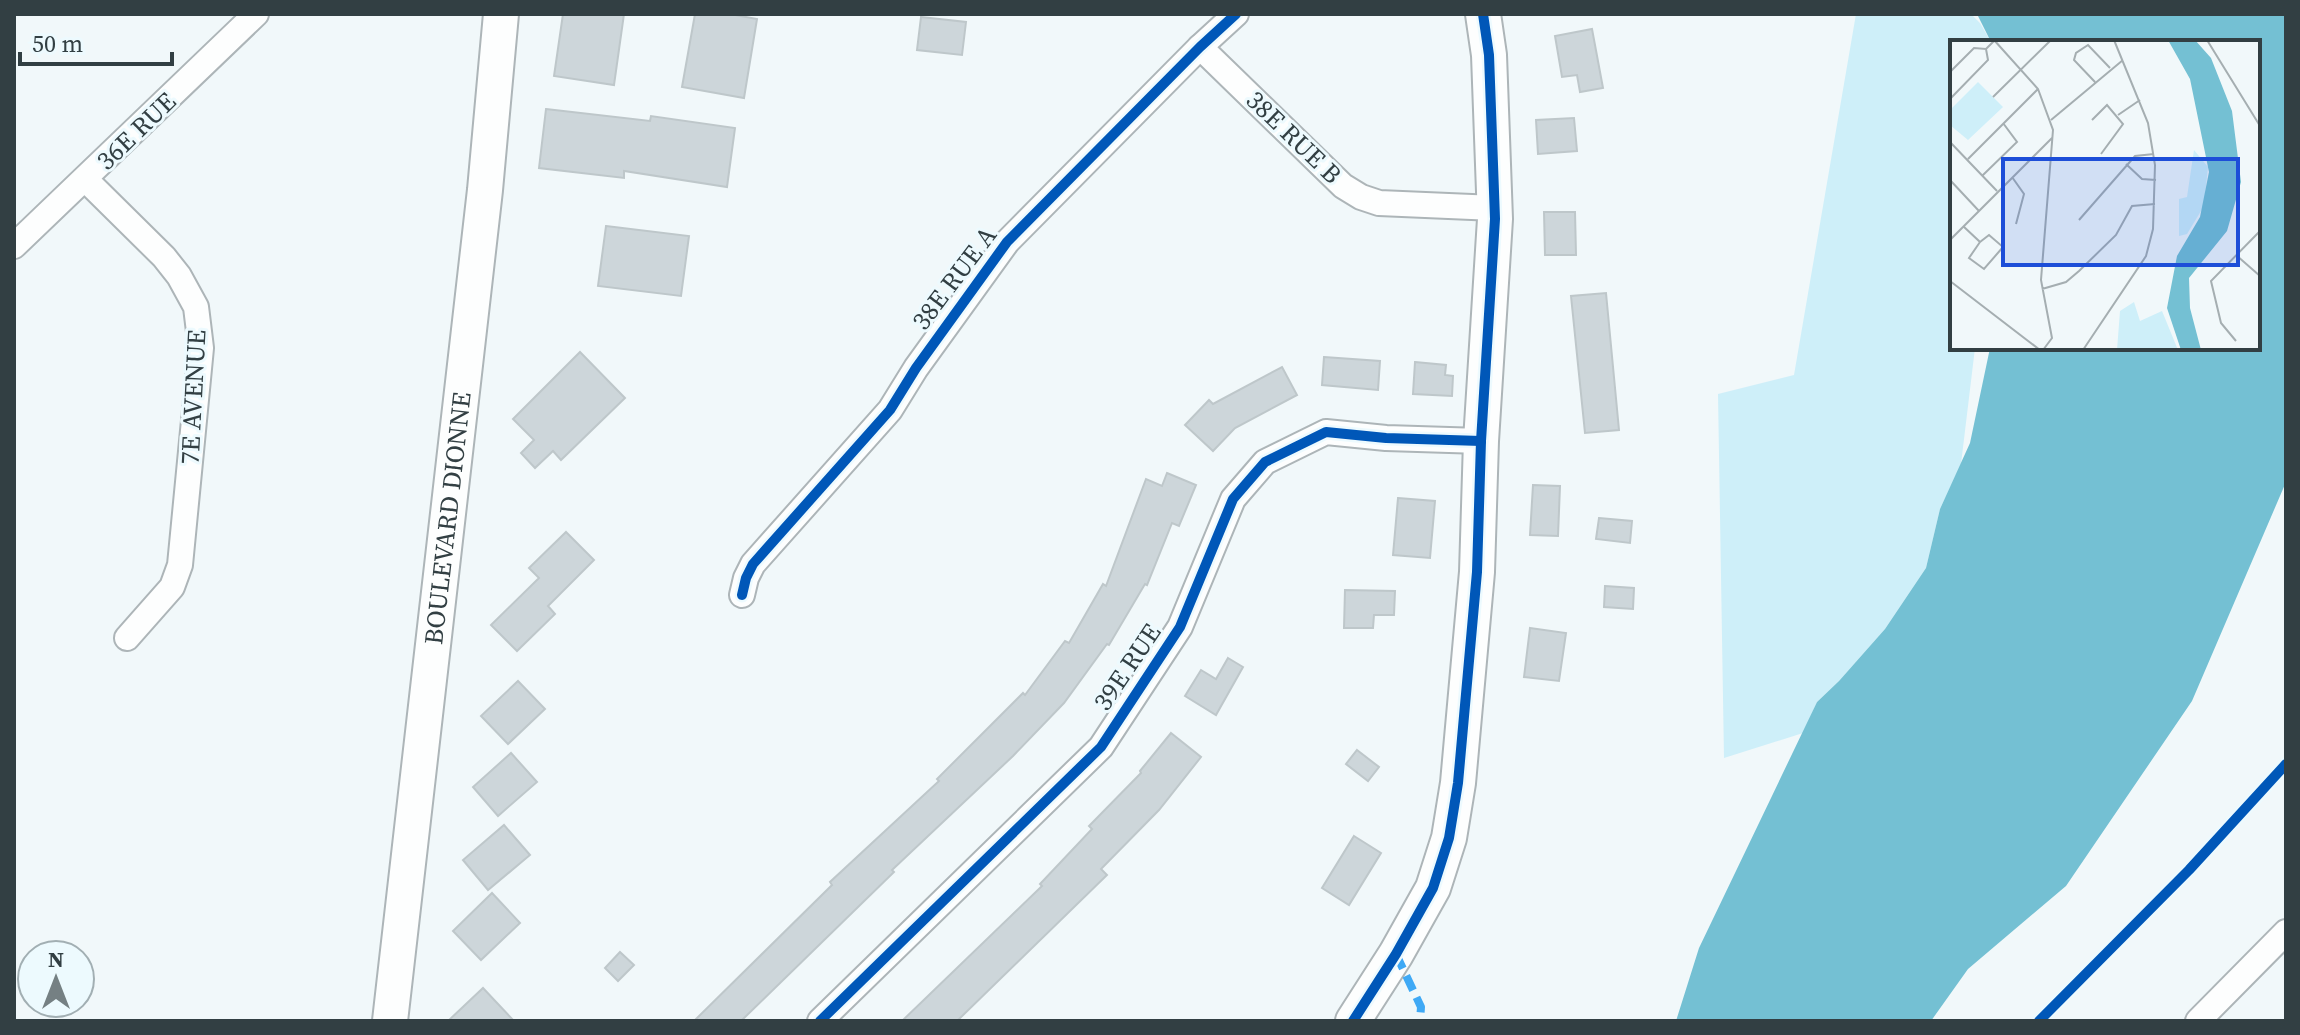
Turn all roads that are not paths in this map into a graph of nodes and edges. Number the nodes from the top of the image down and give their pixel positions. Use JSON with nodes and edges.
{"nodes":[{"id":1,"x":256,"y":14,"type":"edge"},
{"id":2,"x":501,"y":14,"type":"edge"},
{"id":3,"x":1236,"y":14,"type":"edge"},
{"id":4,"x":1483,"y":14,"type":"edge"},
{"id":5,"x":1200,"y":47,"type":"junction"},
{"id":6,"x":85,"y":179,"type":"junction"},
{"id":7,"x":1495,"y":208,"type":"junction"},
{"id":8,"x":14,"y":246,"type":"edge"},
{"id":9,"x":1481,"y":441,"type":"junction"},
{"id":10,"x":742,"y":595,"type":"dead end"},
{"id":11,"x":127,"y":638,"type":"dead end"},
{"id":12,"x":2284,"y":939,"type":"edge"},
{"id":13,"x":390,"y":1021,"type":"edge"},
{"id":14,"x":820,"y":1021,"type":"edge"},
{"id":15,"x":1353,"y":1021,"type":"edge"},
{"id":16,"x":2198,"y":1021,"type":"edge"}],
"edges":[{"from":1,"to":6,"type":"street","name":"36E RUE"},
{"from":2,"to":13,"type":"street","name":"BOULEVARD DIONNE"},
{"from":3,"to":5,"type":"street","name":"38E RUE A"},
{"from":4,"to":7,"type":"street"},
{"from":5,"to":7,"type":"street","name":"38E RUE B"},
{"from":5,"to":10,"type":"street","name":"38E RUE A"},
{"from":6,"to":8,"type":"street","name":"36E RUE"},
{"from":6,"to":11,"type":"street","name":"7E AVENUE"},
{"from":7,"to":9,"type":"street"},
{"from":9,"to":14,"type":"street","name":"39E RUE"},
{"from":9,"to":15,"type":"street"},
{"from":12,"to":16,"type":"street"}]}
